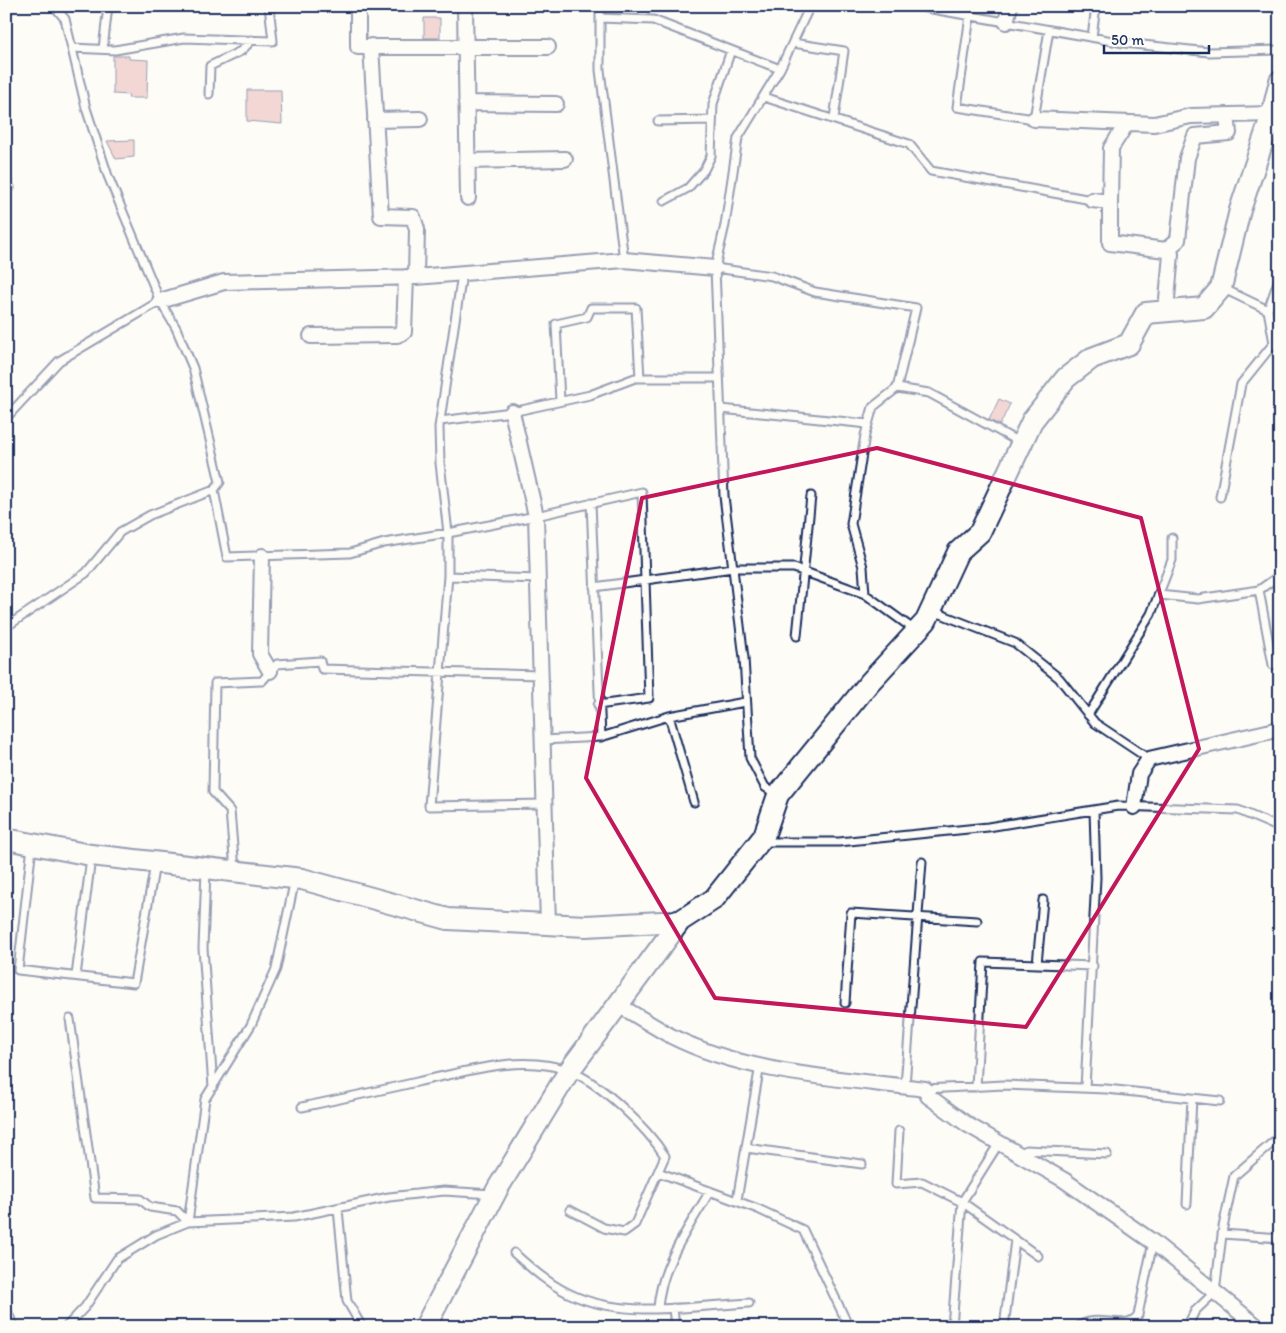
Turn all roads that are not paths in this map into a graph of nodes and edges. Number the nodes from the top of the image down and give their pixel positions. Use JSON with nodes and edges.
{"nodes":[{"id":1,"x":54,"y":6,"type":"edge"},
{"id":2,"x":108,"y":6,"type":"edge"},
{"id":3,"x":269,"y":6,"type":"edge"},
{"id":4,"x":358,"y":6,"type":"edge"},
{"id":5,"x":466,"y":6,"type":"edge"},
{"id":6,"x":600,"y":6,"type":"edge"},
{"id":7,"x":810,"y":6,"type":"edge"},
{"id":8,"x":915,"y":6,"type":"edge"},
{"id":9,"x":1010,"y":6,"type":"edge"},
{"id":10,"x":1096,"y":6,"type":"edge"},
{"id":11,"x":970,"y":16,"type":"junction"},
{"id":12,"x":600,"y":18,"type":"junction"},
{"id":13,"x":1006,"y":22,"type":"junction"},
{"id":14,"x":1049,"y":30,"type":"junction"},
{"id":15,"x":1092,"y":38,"type":"junction"},
{"id":16,"x":252,"y":40,"type":"junction"},
{"id":17,"x":793,"y":43,"type":"junction"},
{"id":18,"x":371,"y":46,"type":"junction"},
{"id":19,"x":466,"y":47,"type":"junction"},
{"id":20,"x":548,"y":47,"type":"dead end"},
{"id":21,"x":72,"y":48,"type":"junction"},
{"id":22,"x":103,"y":49,"type":"junction"},
{"id":23,"x":731,"y":50,"type":"junction"},
{"id":24,"x":1280,"y":50,"type":"edge"},
{"id":25,"x":780,"y":69,"type":"junction"},
{"id":26,"x":1280,"y":81,"type":"edge"},
{"id":27,"x":209,"y":94,"type":"dead end"},
{"id":28,"x":764,"y":97,"type":"junction"},
{"id":29,"x":466,"y":103,"type":"junction"},
{"id":30,"x":556,"y":104,"type":"dead end"},
{"id":31,"x":1272,"y":114,"type":"junction"},
{"id":32,"x":1227,"y":115,"type":"junction"},
{"id":33,"x":834,"y":118,"type":"junction"},
{"id":34,"x":420,"y":119,"type":"dead end"},
{"id":35,"x":375,"y":120,"type":"junction"},
{"id":36,"x":712,"y":120,"type":"junction"},
{"id":37,"x":1034,"y":120,"type":"junction"},
{"id":38,"x":658,"y":121,"type":"dead end"},
{"id":39,"x":1128,"y":123,"type":"junction"},
{"id":40,"x":565,"y":159,"type":"dead end"},
{"id":41,"x":467,"y":161,"type":"junction"},
{"id":42,"x":6,"y":177,"type":"edge"},
{"id":43,"x":10,"y":188,"type":"dead end"},
{"id":44,"x":468,"y":198,"type":"dead end"},
{"id":45,"x":1092,"y":200,"type":"joint"},
{"id":46,"x":664,"y":201,"type":"dead end"},
{"id":47,"x":1110,"y":202,"type":"junction"},
{"id":48,"x":1166,"y":250,"type":"junction"},
{"id":49,"x":624,"y":260,"type":"junction"},
{"id":50,"x":715,"y":268,"type":"junction"},
{"id":51,"x":462,"y":274,"type":"junction"},
{"id":52,"x":411,"y":277,"type":"junction"},
{"id":53,"x":1279,"y":279,"type":"edge"},
{"id":54,"x":1222,"y":288,"type":"junction"},
{"id":55,"x":160,"y":301,"type":"junction"},
{"id":56,"x":1166,"y":310,"type":"junction"},
{"id":57,"x":1268,"y":310,"type":"junction"},
{"id":58,"x":311,"y":336,"type":"dead end"},
{"id":59,"x":1277,"y":346,"type":"edge"},
{"id":60,"x":640,"y":378,"type":"junction"},
{"id":61,"x":719,"y":378,"type":"junction"},
{"id":62,"x":897,"y":388,"type":"junction"},
{"id":63,"x":560,"y":401,"type":"junction"},
{"id":64,"x":720,"y":409,"type":"junction"},
{"id":65,"x":512,"y":412,"type":"junction"},
{"id":66,"x":6,"y":418,"type":"edge"},
{"id":67,"x":440,"y":421,"type":"junction"},
{"id":68,"x":868,"y":424,"type":"junction"},
{"id":69,"x":1022,"y":443,"type":"junction"},
{"id":70,"x":214,"y":490,"type":"junction"},
{"id":71,"x":811,"y":496,"type":"dead end"},
{"id":72,"x":1220,"y":497,"type":"dead end"},
{"id":73,"x":591,"y":503,"type":"junction"},
{"id":74,"x":536,"y":516,"type":"junction"},
{"id":75,"x":448,"y":533,"type":"junction"},
{"id":76,"x":1172,"y":538,"type":"dead end"},
{"id":77,"x":262,"y":556,"type":"junction"},
{"id":78,"x":733,"y":568,"type":"junction"},
{"id":79,"x":804,"y":571,"type":"junction"},
{"id":80,"x":1280,"y":575,"type":"edge"},
{"id":81,"x":448,"y":576,"type":"junction"},
{"id":82,"x":538,"y":579,"type":"junction"},
{"id":83,"x":645,"y":580,"type":"junction"},
{"id":84,"x":594,"y":587,"type":"junction"},
{"id":85,"x":1259,"y":590,"type":"junction"},
{"id":86,"x":865,"y":594,"type":"junction"},
{"id":87,"x":1159,"y":595,"type":"junction"},
{"id":88,"x":931,"y":610,"type":"junction"},
{"id":89,"x":6,"y":627,"type":"edge"},
{"id":90,"x":916,"y":631,"type":"junction"},
{"id":91,"x":797,"y":636,"type":"dead end"},
{"id":92,"x":1273,"y":665,"type":"dead end"},
{"id":93,"x":270,"y":671,"type":"junction"},
{"id":94,"x":439,"y":673,"type":"junction"},
{"id":95,"x":541,"y":675,"type":"junction"},
{"id":96,"x":745,"y":702,"type":"junction"},
{"id":97,"x":598,"y":705,"type":"junction"},
{"id":98,"x":1088,"y":715,"type":"junction"},
{"id":99,"x":669,"y":716,"type":"junction"},
{"id":100,"x":1280,"y":729,"type":"edge"},
{"id":101,"x":601,"y":738,"type":"junction"},
{"id":102,"x":543,"y":740,"type":"junction"},
{"id":103,"x":1149,"y":760,"type":"junction"},
{"id":104,"x":778,"y":795,"type":"junction"},
{"id":105,"x":694,"y":802,"type":"dead end"},
{"id":106,"x":545,"y":804,"type":"junction"},
{"id":107,"x":1134,"y":807,"type":"junction"},
{"id":108,"x":1094,"y":810,"type":"junction"},
{"id":109,"x":1280,"y":828,"type":"edge"},
{"id":110,"x":6,"y":839,"type":"edge"},
{"id":111,"x":760,"y":842,"type":"junction"},
{"id":112,"x":33,"y":845,"type":"junction"},
{"id":113,"x":92,"y":856,"type":"junction"},
{"id":114,"x":922,"y":862,"type":"dead end"},
{"id":115,"x":155,"y":863,"type":"junction"},
{"id":116,"x":206,"y":868,"type":"junction"},
{"id":117,"x":235,"y":870,"type":"junction"},
{"id":118,"x":295,"y":878,"type":"junction"},
{"id":119,"x":1043,"y":900,"type":"dead end"},
{"id":120,"x":918,"y":917,"type":"junction"},
{"id":121,"x":977,"y":921,"type":"dead end"},
{"id":122,"x":680,"y":922,"type":"junction"},
{"id":123,"x":548,"y":924,"type":"junction"},
{"id":124,"x":1038,"y":964,"type":"junction"},
{"id":125,"x":1093,"y":966,"type":"junction"},
{"id":126,"x":76,"y":976,"type":"junction"},
{"id":127,"x":845,"y":1002,"type":"dead end"},
{"id":128,"x":618,"y":1004,"type":"junction"},
{"id":129,"x":70,"y":1019,"type":"dead end"},
{"id":130,"x":760,"y":1065,"type":"junction"},
{"id":131,"x":569,"y":1071,"type":"junction"},
{"id":132,"x":905,"y":1086,"type":"junction"},
{"id":133,"x":213,"y":1087,"type":"junction"},
{"id":134,"x":976,"y":1087,"type":"junction"},
{"id":135,"x":1085,"y":1088,"type":"junction"},
{"id":136,"x":925,"y":1089,"type":"junction"},
{"id":137,"x":1192,"y":1098,"type":"junction"},
{"id":138,"x":1220,"y":1101,"type":"dead end"},
{"id":139,"x":302,"y":1107,"type":"dead end"},
{"id":140,"x":899,"y":1131,"type":"dead end"},
{"id":141,"x":1280,"y":1136,"type":"edge"},
{"id":142,"x":999,"y":1143,"type":"junction"},
{"id":143,"x":746,"y":1148,"type":"junction"},
{"id":144,"x":1107,"y":1154,"type":"dead end"},
{"id":145,"x":1021,"y":1156,"type":"junction"},
{"id":146,"x":862,"y":1164,"type":"dead end"},
{"id":147,"x":658,"y":1172,"type":"junction"},
{"id":148,"x":710,"y":1191,"type":"junction"},
{"id":149,"x":494,"y":1195,"type":"junction"},
{"id":150,"x":737,"y":1200,"type":"junction"},
{"id":151,"x":962,"y":1202,"type":"junction"},
{"id":152,"x":1186,"y":1204,"type":"dead end"},
{"id":153,"x":338,"y":1209,"type":"junction"},
{"id":154,"x":570,"y":1210,"type":"dead end"},
{"id":155,"x":188,"y":1222,"type":"junction"},
{"id":156,"x":1222,"y":1234,"type":"junction"},
{"id":157,"x":1280,"y":1238,"type":"edge"},
{"id":158,"x":1015,"y":1240,"type":"junction"},
{"id":159,"x":1153,"y":1242,"type":"junction"},
{"id":160,"x":514,"y":1253,"type":"dead end"},
{"id":161,"x":1038,"y":1256,"type":"dead end"},
{"id":162,"x":1214,"y":1292,"type":"junction"},
{"id":163,"x":749,"y":1304,"type":"dead end"},
{"id":164,"x":658,"y":1308,"type":"junction"},
{"id":165,"x":673,"y":1308,"type":"junction"},
{"id":166,"x":6,"y":1309,"type":"edge"},
{"id":167,"x":1252,"y":1324,"type":"edge"},
{"id":168,"x":1122,"y":1325,"type":"edge"},
{"id":169,"x":14,"y":1327,"type":"edge"},
{"id":170,"x":66,"y":1327,"type":"edge"},
{"id":171,"x":362,"y":1327,"type":"edge"},
{"id":172,"x":426,"y":1327,"type":"edge"},
{"id":173,"x":675,"y":1327,"type":"edge"},
{"id":174,"x":849,"y":1327,"type":"edge"},
{"id":175,"x":952,"y":1327,"type":"edge"},
{"id":176,"x":1004,"y":1327,"type":"edge"},
{"id":177,"x":1078,"y":1327,"type":"edge"},
{"id":178,"x":1187,"y":1327,"type":"edge"}],
"edges":[{"from":1,"to":21,"type":"lane"},
{"from":2,"to":22,"type":"lane"},
{"from":3,"to":16,"type":"lane"},
{"from":4,"to":18,"type":"street"},
{"from":5,"to":19,"type":"street"},
{"from":6,"to":12,"type":"lane"},
{"from":7,"to":17,"type":"lane"},
{"from":8,"to":11,"type":"lane"},
{"from":9,"to":13,"type":"street"},
{"from":10,"to":15,"type":"lane"},
{"from":11,"to":13,"type":"lane"},
{"from":11,"to":37,"type":"lane"},
{"from":12,"to":23,"type":"lane"},
{"from":12,"to":49,"type":"lane"},
{"from":13,"to":14,"type":"lane"},
{"from":14,"to":15,"type":"lane"},
{"from":14,"to":37,"type":"lane"},
{"from":15,"to":24,"type":"lane"},
{"from":16,"to":22,"type":"lane"},
{"from":16,"to":27,"type":"lane"},
{"from":17,"to":25,"type":"lane"},
{"from":17,"to":33,"type":"lane"},
{"from":18,"to":19,"type":"street"},
{"from":18,"to":35,"type":"street"},
{"from":19,"to":20,"type":"street"},
{"from":19,"to":29,"type":"street"},
{"from":21,"to":22,"type":"lane"},
{"from":21,"to":55,"type":"lane"},
{"from":23,"to":25,"type":"lane"},
{"from":23,"to":36,"type":"lane"},
{"from":25,"to":28,"type":"lane"},
{"from":26,"to":31,"type":"street"},
{"from":28,"to":33,"type":"lane"},
{"from":28,"to":50,"type":"lane"},
{"from":29,"to":30,"type":"street"},
{"from":29,"to":41,"type":"street"},
{"from":31,"to":32,"type":"street"},
{"from":31,"to":54,"type":"street"},
{"from":32,"to":39,"type":"street"},
{"from":32,"to":48,"type":"street"},
{"from":33,"to":45,"type":"lane"},
{"from":34,"to":35,"type":"street"},
{"from":35,"to":52,"type":"street"},
{"from":36,"to":38,"type":"lane"},
{"from":36,"to":46,"type":"lane"},
{"from":37,"to":39,"type":"street"},
{"from":39,"to":47,"type":"street"},
{"from":40,"to":41,"type":"street"},
{"from":41,"to":44,"type":"street"},
{"from":42,"to":43,"type":"lane"},
{"from":45,"to":47,"type":"street"},
{"from":47,"to":48,"type":"street"},
{"from":48,"to":56,"type":"street"},
{"from":49,"to":50,"type":"street"},
{"from":49,"to":51,"type":"street"},
{"from":50,"to":61,"type":"lane"},
{"from":50,"to":62,"type":"lane"},
{"from":51,"to":52,"type":"street"},
{"from":51,"to":67,"type":"lane"},
{"from":52,"to":55,"type":"street"},
{"from":52,"to":58,"type":"street"},
{"from":53,"to":57,"type":"lane"},
{"from":54,"to":56,"type":"street"},
{"from":54,"to":57,"type":"lane"},
{"from":55,"to":66,"type":"lane"},
{"from":55,"to":70,"type":"lane"},
{"from":56,"to":69,"type":"street"},
{"from":57,"to":59,"type":"lane"},
{"from":59,"to":72,"type":"lane"},
{"from":60,"to":61,"type":"lane"},
{"from":60,"to":63,"type":"lane"},
{"from":60,"to":63,"type":"lane"},
{"from":61,"to":64,"type":"lane"},
{"from":62,"to":68,"type":"lane"},
{"from":62,"to":69,"type":"lane"},
{"from":63,"to":65,"type":"lane"},
{"from":64,"to":68,"type":"lane"},
{"from":64,"to":78,"type":"lane"},
{"from":65,"to":67,"type":"lane"},
{"from":65,"to":74,"type":"street"},
{"from":67,"to":75,"type":"lane"},
{"from":68,"to":86,"type":"lane"},
{"from":69,"to":88,"type":"street"},
{"from":70,"to":77,"type":"lane"},
{"from":70,"to":89,"type":"lane"},
{"from":71,"to":79,"type":"lane"},
{"from":73,"to":74,"type":"lane"},
{"from":73,"to":83,"type":"lane"},
{"from":73,"to":84,"type":"lane"},
{"from":74,"to":75,"type":"lane"},
{"from":74,"to":82,"type":"street"},
{"from":75,"to":77,"type":"lane"},
{"from":75,"to":81,"type":"lane"},
{"from":76,"to":87,"type":"lane"},
{"from":77,"to":93,"type":"street"},
{"from":78,"to":79,"type":"lane"},
{"from":78,"to":83,"type":"lane"},
{"from":78,"to":96,"type":"lane"},
{"from":79,"to":86,"type":"lane"},
{"from":79,"to":91,"type":"lane"},
{"from":80,"to":85,"type":"lane"},
{"from":81,"to":82,"type":"lane"},
{"from":81,"to":94,"type":"lane"},
{"from":82,"to":95,"type":"street"},
{"from":83,"to":84,"type":"lane"},
{"from":83,"to":97,"type":"lane"},
{"from":84,"to":97,"type":"lane"},
{"from":85,"to":87,"type":"lane"},
{"from":85,"to":92,"type":"lane"},
{"from":86,"to":90,"type":"lane"},
{"from":87,"to":98,"type":"lane"},
{"from":88,"to":90,"type":"street"},
{"from":88,"to":98,"type":"lane"},
{"from":90,"to":104,"type":"street"},
{"from":93,"to":94,"type":"lane"},
{"from":93,"to":117,"type":"lane"},
{"from":94,"to":95,"type":"lane"},
{"from":94,"to":106,"type":"lane"},
{"from":95,"to":102,"type":"street"},
{"from":96,"to":99,"type":"lane"},
{"from":96,"to":104,"type":"lane"},
{"from":97,"to":101,"type":"lane"},
{"from":98,"to":103,"type":"lane"},
{"from":99,"to":101,"type":"lane"},
{"from":99,"to":105,"type":"lane"},
{"from":100,"to":103,"type":"street"},
{"from":101,"to":102,"type":"lane"},
{"from":102,"to":106,"type":"street"},
{"from":103,"to":107,"type":"street"},
{"from":104,"to":111,"type":"street"},
{"from":106,"to":123,"type":"street"},
{"from":107,"to":108,"type":"lane"},
{"from":107,"to":109,"type":"lane"},
{"from":108,"to":111,"type":"lane"},
{"from":108,"to":125,"type":"lane"},
{"from":110,"to":112,"type":"street"},
{"from":111,"to":122,"type":"street"},
{"from":112,"to":113,"type":"street"},
{"from":112,"to":126,"type":"lane"},
{"from":113,"to":115,"type":"street"},
{"from":113,"to":126,"type":"lane"},
{"from":114,"to":120,"type":"lane"},
{"from":115,"to":116,"type":"street"},
{"from":115,"to":126,"type":"lane"},
{"from":116,"to":117,"type":"street"},
{"from":116,"to":133,"type":"lane"},
{"from":117,"to":118,"type":"street"},
{"from":118,"to":123,"type":"street"},
{"from":118,"to":133,"type":"lane"},
{"from":119,"to":124,"type":"lane"},
{"from":120,"to":121,"type":"lane"},
{"from":120,"to":127,"type":"lane"},
{"from":120,"to":132,"type":"lane"},
{"from":122,"to":123,"type":"street"},
{"from":122,"to":128,"type":"street"},
{"from":124,"to":125,"type":"lane"},
{"from":124,"to":134,"type":"lane"},
{"from":125,"to":135,"type":"lane"},
{"from":128,"to":130,"type":"street"},
{"from":128,"to":131,"type":"street"},
{"from":129,"to":155,"type":"lane"},
{"from":130,"to":132,"type":"street"},
{"from":130,"to":143,"type":"lane"},
{"from":131,"to":139,"type":"lane"},
{"from":131,"to":147,"type":"lane"},
{"from":131,"to":149,"type":"street"},
{"from":132,"to":136,"type":"street"},
{"from":133,"to":155,"type":"lane"},
{"from":134,"to":135,"type":"lane"},
{"from":134,"to":136,"type":"lane"},
{"from":135,"to":137,"type":"lane"},
{"from":136,"to":142,"type":"street"},
{"from":137,"to":138,"type":"lane"},
{"from":137,"to":152,"type":"lane"},
{"from":140,"to":151,"type":"lane"},
{"from":141,"to":156,"type":"lane"},
{"from":142,"to":145,"type":"street"},
{"from":142,"to":151,"type":"lane"},
{"from":143,"to":146,"type":"lane"},
{"from":143,"to":150,"type":"lane"},
{"from":144,"to":145,"type":"lane"},
{"from":145,"to":159,"type":"street"},
{"from":147,"to":148,"type":"lane"},
{"from":147,"to":154,"type":"lane"},
{"from":148,"to":150,"type":"lane"},
{"from":148,"to":164,"type":"lane"},
{"from":149,"to":153,"type":"lane"},
{"from":149,"to":172,"type":"street"},
{"from":150,"to":174,"type":"lane"},
{"from":151,"to":158,"type":"lane"},
{"from":151,"to":175,"type":"lane"},
{"from":153,"to":155,"type":"lane"},
{"from":153,"to":171,"type":"lane"},
{"from":155,"to":170,"type":"lane"},
{"from":156,"to":157,"type":"lane"},
{"from":156,"to":162,"type":"lane"},
{"from":158,"to":161,"type":"lane"},
{"from":158,"to":176,"type":"lane"},
{"from":159,"to":162,"type":"street"},
{"from":159,"to":168,"type":"lane"},
{"from":160,"to":164,"type":"lane"},
{"from":162,"to":167,"type":"street"},
{"from":162,"to":178,"type":"lane"},
{"from":163,"to":165,"type":"lane"},
{"from":164,"to":165,"type":"lane"},
{"from":165,"to":173,"type":"lane"},
{"from":166,"to":169,"type":"lane"},
{"from":168,"to":177,"type":"lane"}]}
